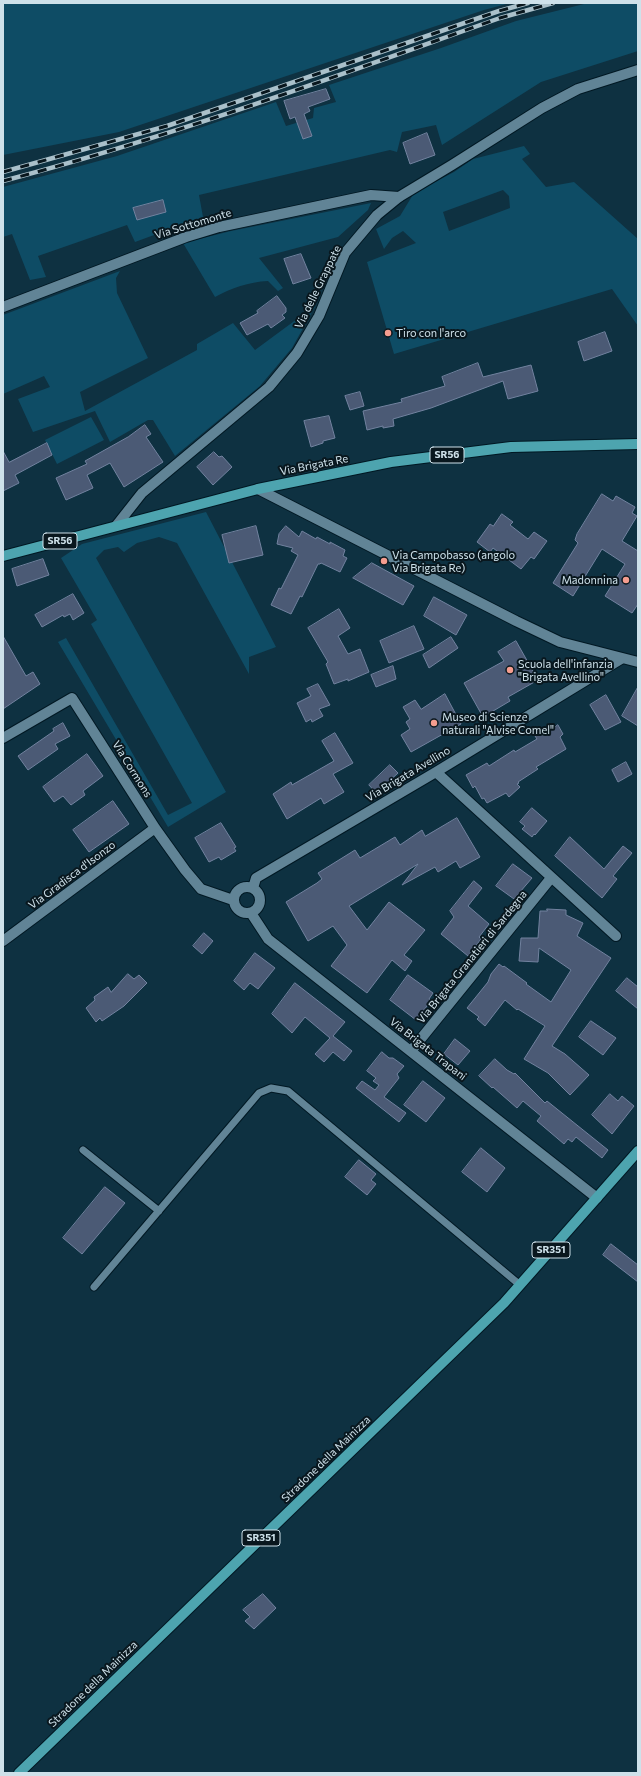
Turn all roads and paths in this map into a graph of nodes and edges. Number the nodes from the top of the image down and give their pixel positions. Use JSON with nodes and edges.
{"nodes":[{"id":1,"x":638,"y":70,"type":"edge"},
{"id":2,"x":399,"y":197,"type":"junction"},
{"id":3,"x":3,"y":307,"type":"edge"},
{"id":4,"x":638,"y":444,"type":"edge"},
{"id":5,"x":258,"y":489,"type":"junction"},
{"id":6,"x":116,"y":526,"type":"junction"},
{"id":7,"x":3,"y":556,"type":"edge"},
{"id":8,"x":621,"y":659,"type":"junction"},
{"id":9,"x":638,"y":662,"type":"edge"},
{"id":10,"x":3,"y":738,"type":"edge"},
{"id":11,"x":436,"y":772,"type":"junction"},
{"id":12,"x":155,"y":828,"type":"junction"},
{"id":13,"x":551,"y":878,"type":"junction"},
{"id":14,"x":253,"y":888,"type":"junction"},
{"id":15,"x":233,"y":900,"type":"junction"},
{"id":16,"x":251,"y":913,"type":"junction"},
{"id":17,"x":616,"y":936,"type":"dead end"},
{"id":18,"x":3,"y":941,"type":"edge"},
{"id":19,"x":411,"y":1051,"type":"junction"},
{"id":20,"x":83,"y":1150,"type":"dead end"},
{"id":21,"x":638,"y":1151,"type":"edge"},
{"id":22,"x":597,"y":1198,"type":"junction"},
{"id":23,"x":159,"y":1211,"type":"junction"},
{"id":24,"x":520,"y":1285,"type":"junction"},
{"id":25,"x":94,"y":1288,"type":"dead end"},
{"id":26,"x":18,"y":1773,"type":"edge"}],
"edges":[{"from":1,"to":2,"type":"street","name":"Via delle Grappate"},
{"from":2,"to":3,"type":"street","name":"Via Sottomonte"},
{"from":2,"to":6,"type":"street","name":"Via delle Grappate"},
{"from":4,"to":5,"type":"main road","name":"Via Brigata Re","number":"SR56"},
{"from":5,"to":6,"type":"main road","name":"Via Brigata Re","number":"SR56"},
{"from":5,"to":8,"type":"street"},
{"from":6,"to":7,"type":"main road","name":"Via Brigata Re","number":"SR56"},
{"from":8,"to":9,"type":"street"},
{"from":8,"to":11,"type":"street","name":"Via Brigata Avellino"},
{"from":10,"to":12,"type":"street","name":"Via Cormons"},
{"from":11,"to":13,"type":"street"},
{"from":11,"to":14,"type":"street","name":"Via Brigata Avellino"},
{"from":12,"to":15,"type":"street","name":"Via Cormons"},
{"from":12,"to":18,"type":"street","name":"Via Gradisca d'Isonzo"},
{"from":13,"to":17,"type":"street"},
{"from":13,"to":19,"type":"street","name":"Via Brigata Granatieri di Sardegna"},
{"from":14,"to":15,"type":"street"},
{"from":14,"to":16,"type":"street"},
{"from":15,"to":16,"type":"street"},
{"from":16,"to":19,"type":"street","name":"Via Brigata Trapani"},
{"from":19,"to":22,"type":"street","name":"Via Brigata Trapani"},
{"from":20,"to":23,"type":"lane"},
{"from":21,"to":22,"type":"main road","name":"Stradone della Mainizza","number":"SR351"},
{"from":22,"to":24,"type":"main road","name":"Stradone della Mainizza","number":"SR351"},
{"from":23,"to":24,"type":"lane"},
{"from":23,"to":25,"type":"lane"},
{"from":24,"to":26,"type":"main road","name":"Stradone della Mainizza","number":"SR351"}]}
